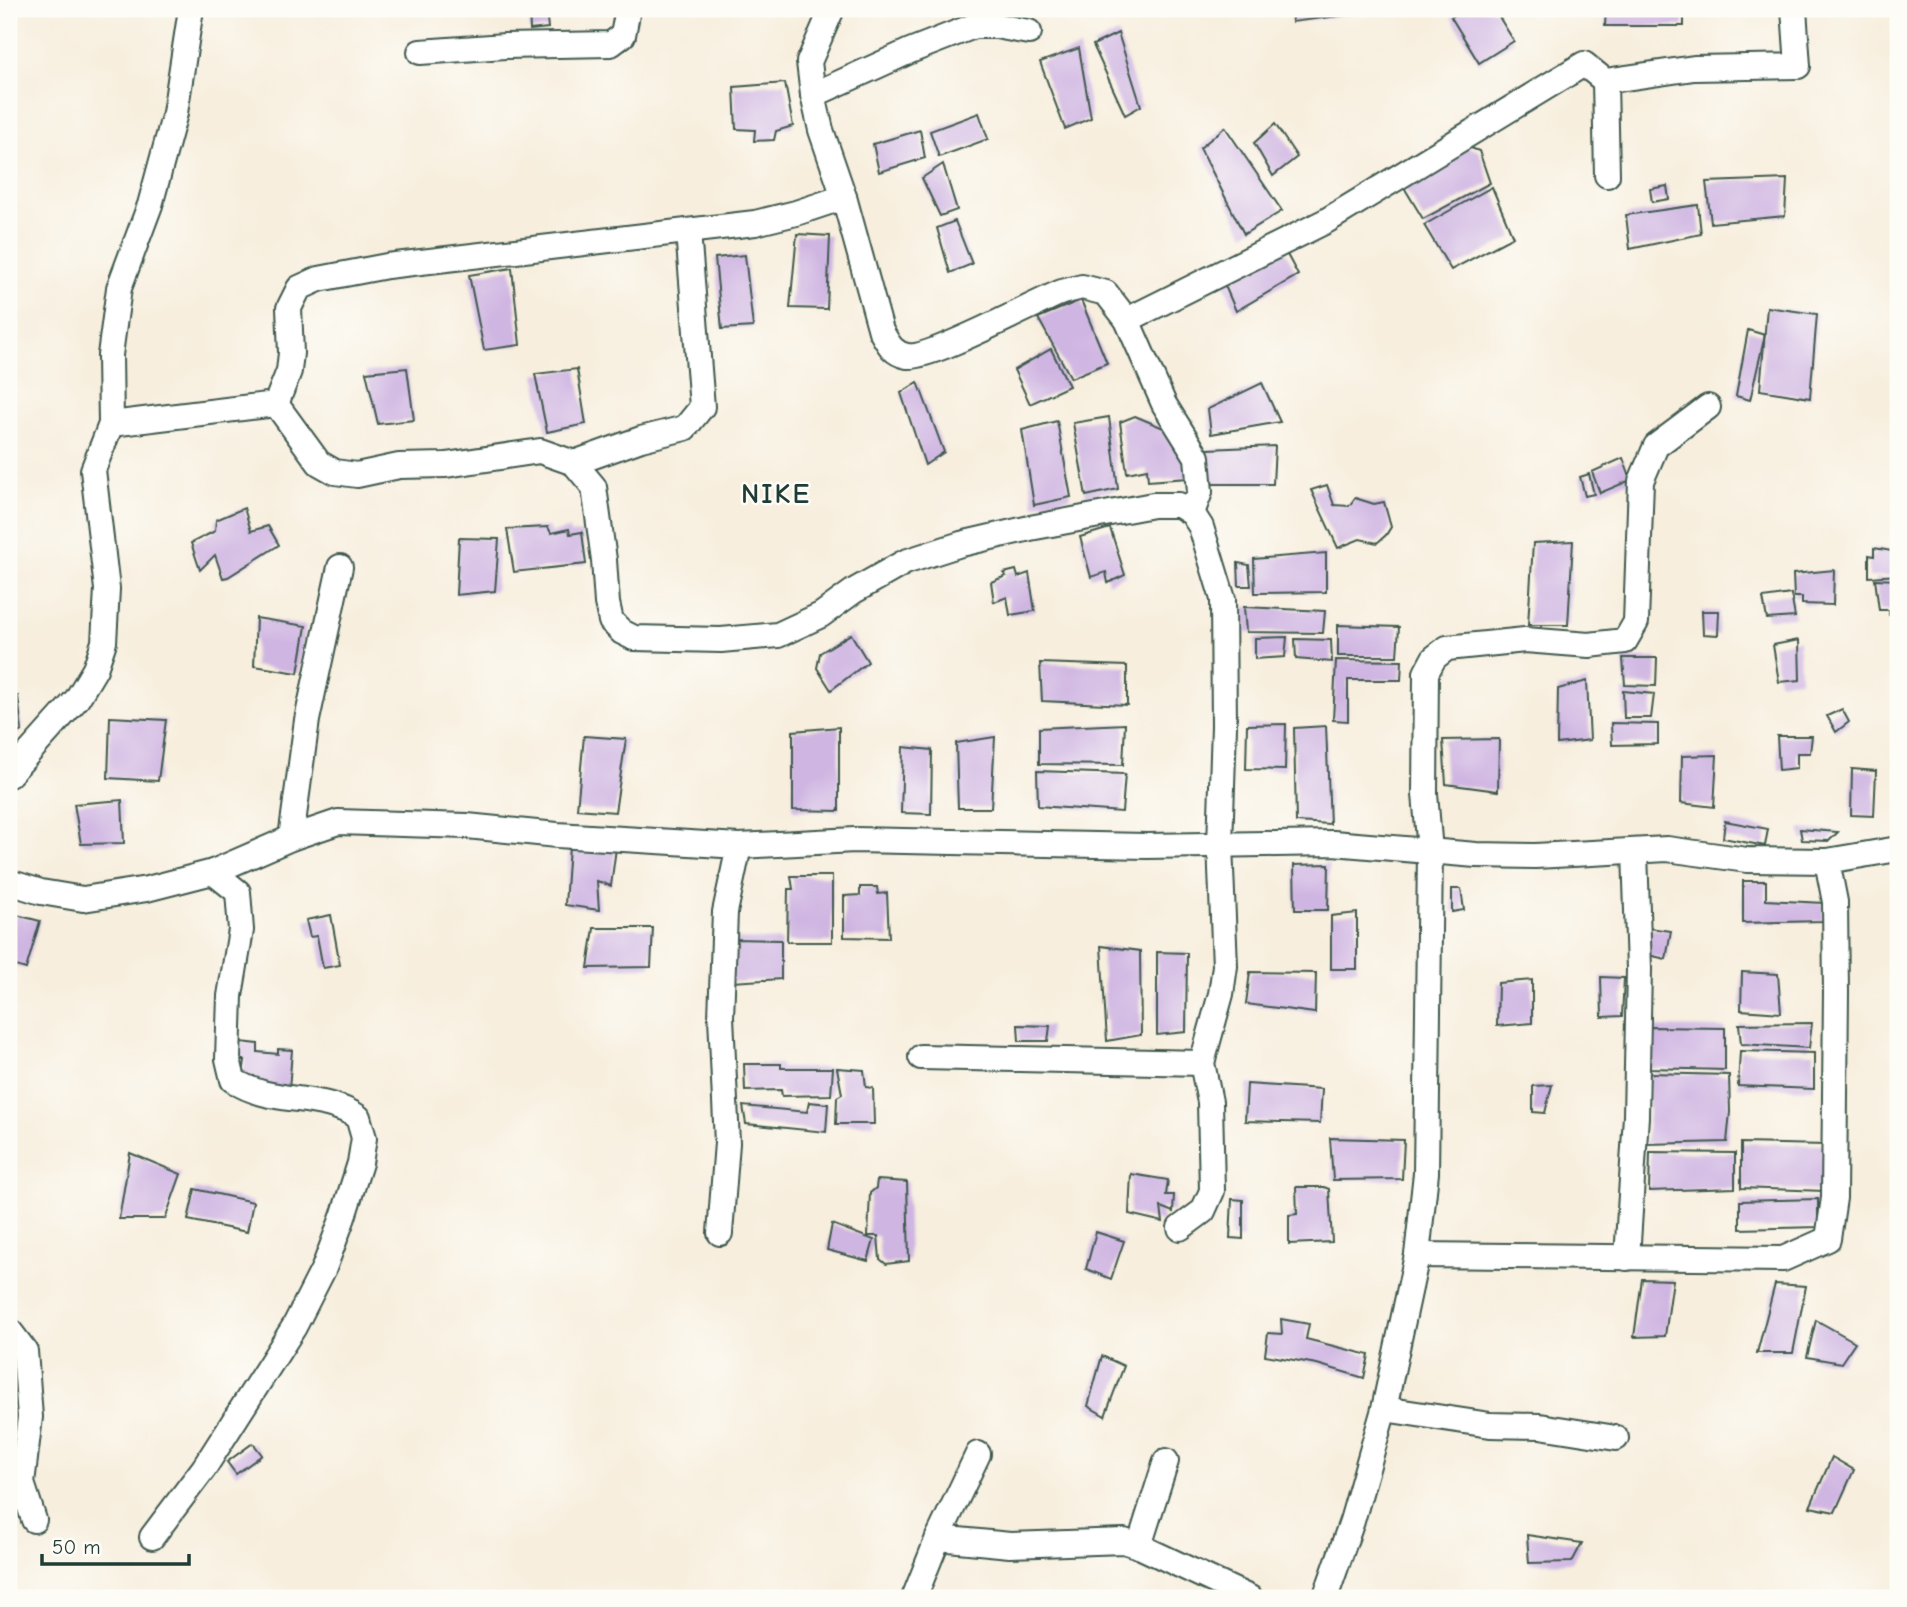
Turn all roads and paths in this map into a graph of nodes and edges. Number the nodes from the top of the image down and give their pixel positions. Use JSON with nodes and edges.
{"nodes":[{"id":1,"x":191,"y":9,"type":"edge"},
{"id":2,"x":628,"y":9,"type":"edge"},
{"id":3,"x":832,"y":9,"type":"edge"},
{"id":4,"x":1794,"y":9,"type":"edge"},
{"id":5,"x":1029,"y":33,"type":"dead end"},
{"id":6,"x":419,"y":52,"type":"dead end"},
{"id":7,"x":1605,"y":81,"type":"junction"},
{"id":8,"x":813,"y":94,"type":"junction"},
{"id":9,"x":1607,"y":175,"type":"dead end"},
{"id":10,"x":844,"y":197,"type":"junction"},
{"id":11,"x":688,"y":231,"type":"junction"},
{"id":12,"x":1128,"y":320,"type":"junction"},
{"id":13,"x":276,"y":404,"type":"junction"},
{"id":14,"x":1708,"y":407,"type":"dead end"},
{"id":15,"x":111,"y":424,"type":"junction"},
{"id":16,"x":574,"y":463,"type":"junction"},
{"id":17,"x":1192,"y":513,"type":"junction"},
{"id":18,"x":340,"y":567,"type":"dead end"},
{"id":19,"x":9,"y":775,"type":"edge"},
{"id":20,"x":291,"y":838,"type":"junction"},
{"id":21,"x":1220,"y":845,"type":"junction"},
{"id":22,"x":738,"y":846,"type":"junction"},
{"id":23,"x":1898,"y":849,"type":"edge"},
{"id":24,"x":1430,"y":851,"type":"junction"},
{"id":25,"x":1635,"y":852,"type":"junction"},
{"id":26,"x":1827,"y":861,"type":"junction"},
{"id":27,"x":213,"y":872,"type":"junction"},
{"id":28,"x":9,"y":882,"type":"edge"},
{"id":29,"x":921,"y":1057,"type":"dead end"},
{"id":30,"x":1202,"y":1063,"type":"junction"},
{"id":31,"x":1180,"y":1228,"type":"dead end"},
{"id":32,"x":720,"y":1233,"type":"dead end"},
{"id":33,"x":1417,"y":1255,"type":"junction"},
{"id":34,"x":1627,"y":1258,"type":"junction"},
{"id":35,"x":9,"y":1330,"type":"edge"},
{"id":36,"x":1384,"y":1409,"type":"junction"},
{"id":37,"x":1616,"y":1438,"type":"dead end"},
{"id":38,"x":978,"y":1454,"type":"dead end"},
{"id":39,"x":1166,"y":1461,"type":"dead end"},
{"id":40,"x":34,"y":1520,"type":"dead end"},
{"id":41,"x":152,"y":1537,"type":"dead end"},
{"id":42,"x":938,"y":1538,"type":"junction"},
{"id":43,"x":1139,"y":1546,"type":"junction"},
{"id":44,"x":914,"y":1598,"type":"edge"},
{"id":45,"x":1250,"y":1598,"type":"edge"},
{"id":46,"x":1325,"y":1598,"type":"edge"}],
"edges":[{"from":1,"to":15,"type":"street"},
{"from":2,"to":6,"type":"street"},
{"from":3,"to":8,"type":"street"},
{"from":4,"to":7,"type":"street"},
{"from":5,"to":8,"type":"street"},
{"from":7,"to":9,"type":"street"},
{"from":7,"to":12,"type":"street"},
{"from":8,"to":10,"type":"street"},
{"from":10,"to":11,"type":"street"},
{"from":10,"to":12,"type":"street"},
{"from":11,"to":13,"type":"street"},
{"from":11,"to":16,"type":"street"},
{"from":12,"to":17,"type":"street"},
{"from":13,"to":15,"type":"street"},
{"from":13,"to":16,"type":"street"},
{"from":14,"to":24,"type":"street"},
{"from":15,"to":19,"type":"street"},
{"from":16,"to":17,"type":"street"},
{"from":17,"to":21,"type":"street"},
{"from":18,"to":20,"type":"street"},
{"from":20,"to":22,"type":"street"},
{"from":20,"to":27,"type":"street"},
{"from":21,"to":22,"type":"street"},
{"from":21,"to":24,"type":"street"},
{"from":21,"to":30,"type":"street"},
{"from":22,"to":32,"type":"street"},
{"from":23,"to":26,"type":"street"},
{"from":24,"to":25,"type":"street"},
{"from":24,"to":33,"type":"street"},
{"from":25,"to":26,"type":"street"},
{"from":25,"to":34,"type":"street"},
{"from":26,"to":34,"type":"street"},
{"from":27,"to":28,"type":"street"},
{"from":27,"to":41,"type":"street"},
{"from":29,"to":30,"type":"street"},
{"from":30,"to":31,"type":"street"},
{"from":33,"to":34,"type":"street"},
{"from":33,"to":36,"type":"street"},
{"from":35,"to":40,"type":"street"},
{"from":36,"to":37,"type":"street"},
{"from":36,"to":46,"type":"street"},
{"from":38,"to":42,"type":"street"},
{"from":39,"to":43,"type":"street"},
{"from":42,"to":43,"type":"street"},
{"from":42,"to":44,"type":"street"},
{"from":43,"to":45,"type":"street"}]}
